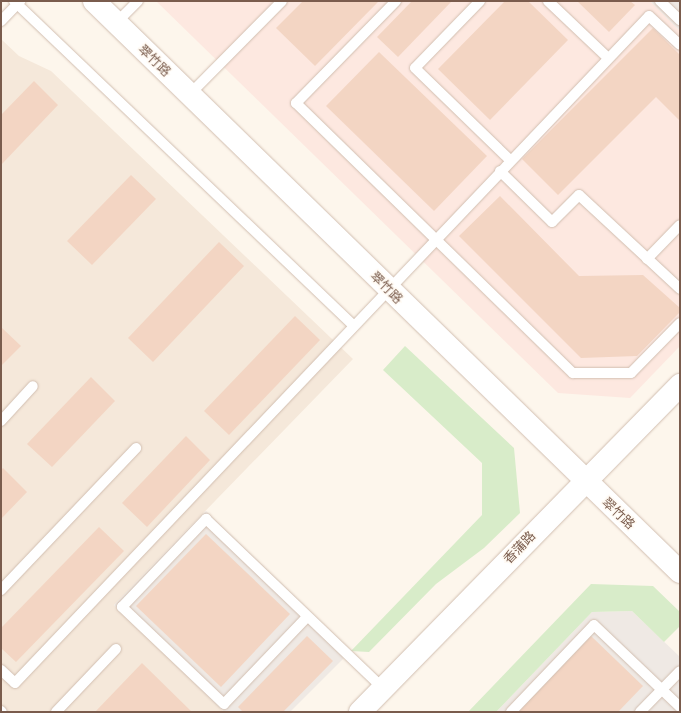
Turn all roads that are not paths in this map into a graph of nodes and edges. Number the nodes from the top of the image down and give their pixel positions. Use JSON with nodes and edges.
{"nodes":[{"id":1,"x":94,"y":1,"type":"edge"},
{"id":2,"x":138,"y":1,"type":"edge"},
{"id":3,"x":282,"y":1,"type":"edge"},
{"id":4,"x":396,"y":1,"type":"edge"},
{"id":5,"x":480,"y":1,"type":"edge"},
{"id":6,"x":548,"y":1,"type":"edge"},
{"id":7,"x":660,"y":1,"type":"edge"},
{"id":8,"x":17,"y":2,"type":"edge"},
{"id":9,"x":680,"y":20,"type":"edge"},
{"id":10,"x":1,"y":21,"type":"edge"},
{"id":11,"x":116,"y":23,"type":"junction"},
{"id":12,"x":680,"y":46,"type":"edge"},
{"id":13,"x":608,"y":58,"type":"junction"},
{"id":14,"x":189,"y":95,"type":"junction"},
{"id":15,"x":510,"y":160,"type":"junction"},
{"id":16,"x":500,"y":171,"type":"junction"},
{"id":17,"x":680,"y":225,"type":"edge"},
{"id":18,"x":435,"y":239,"type":"junction"},
{"id":19,"x":647,"y":258,"type":"junction"},
{"id":20,"x":387,"y":289,"type":"junction"},
{"id":21,"x":680,"y":289,"type":"edge"},
{"id":22,"x":680,"y":322,"type":"edge"},
{"id":23,"x":353,"y":325,"type":"junction"},
{"id":24,"x":680,"y":385,"type":"edge"},
{"id":25,"x":33,"y":386,"type":"dead end"},
{"id":26,"x":1,"y":421,"type":"edge"},
{"id":27,"x":136,"y":448,"type":"dead end"},
{"id":28,"x":585,"y":482,"type":"junction"},
{"id":29,"x":680,"y":572,"type":"edge"},
{"id":30,"x":1,"y":590,"type":"edge"},
{"id":31,"x":307,"y":617,"type":"junction"},
{"id":32,"x":116,"y":649,"type":"dead end"},
{"id":33,"x":1,"y":670,"type":"edge"},
{"id":34,"x":680,"y":671,"type":"edge"},
{"id":35,"x":383,"y":688,"type":"junction"},
{"id":36,"x":662,"y":690,"type":"junction"},
{"id":37,"x":680,"y":707,"type":"edge"},
{"id":38,"x":56,"y":712,"type":"edge"},
{"id":39,"x":360,"y":712,"type":"edge"},
{"id":40,"x":511,"y":712,"type":"edge"},
{"id":41,"x":640,"y":712,"type":"edge"}],
"edges":[{"from":1,"to":11,"type":"street","name":"翠竹路"},
{"from":2,"to":11,"type":"lane"},
{"from":3,"to":14,"type":"lane"},
{"from":4,"to":18,"type":"lane"},
{"from":5,"to":15,"type":"lane"},
{"from":6,"to":13,"type":"lane"},
{"from":7,"to":9,"type":"lane"},
{"from":8,"to":10,"type":"lane"},
{"from":8,"to":23,"type":"lane"},
{"from":11,"to":14,"type":"street","name":"翠竹路"},
{"from":12,"to":13,"type":"lane"},
{"from":13,"to":15,"type":"lane"},
{"from":14,"to":20,"type":"street","name":"翠竹路"},
{"from":15,"to":16,"type":"lane"},
{"from":16,"to":18,"type":"lane"},
{"from":16,"to":19,"type":"lane"},
{"from":17,"to":19,"type":"lane"},
{"from":18,"to":20,"type":"lane"},
{"from":18,"to":22,"type":"lane"},
{"from":19,"to":21,"type":"lane"},
{"from":20,"to":23,"type":"lane"},
{"from":20,"to":28,"type":"street","name":"翠竹路"},
{"from":23,"to":33,"type":"lane"},
{"from":24,"to":28,"type":"street","name":"香蒲路"},
{"from":25,"to":26,"type":"lane"},
{"from":27,"to":30,"type":"lane"},
{"from":28,"to":29,"type":"street","name":"翠竹路"},
{"from":28,"to":35,"type":"street","name":"香蒲路"},
{"from":31,"to":31,"type":"lane"},
{"from":31,"to":35,"type":"lane"},
{"from":32,"to":38,"type":"lane"},
{"from":34,"to":36,"type":"lane"},
{"from":35,"to":39,"type":"street","name":"香蒲路"},
{"from":36,"to":37,"type":"lane"},
{"from":36,"to":40,"type":"lane"},
{"from":36,"to":41,"type":"lane"}]}
